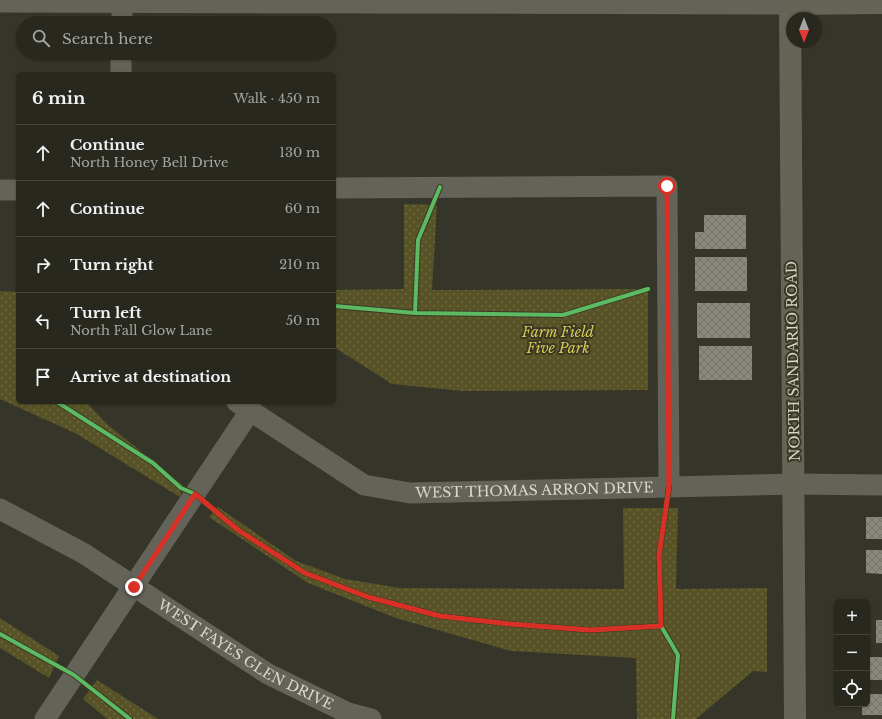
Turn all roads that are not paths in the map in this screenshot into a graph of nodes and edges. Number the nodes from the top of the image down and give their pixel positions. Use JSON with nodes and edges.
{"nodes":[{"id":1,"x":0,"y":2,"type":"edge"},
{"id":2,"x":122,"y":2,"type":"junction"},
{"id":3,"x":882,"y":3,"type":"edge"},
{"id":4,"x":790,"y":4,"type":"junction"},
{"id":5,"x":122,"y":16,"type":"edge"},
{"id":6,"x":121,"y":60,"type":"edge"},
{"id":7,"x":121,"y":72,"type":"edge"},
{"id":8,"x":336,"y":188,"type":"edge"},
{"id":9,"x":0,"y":190,"type":"edge"},
{"id":10,"x":16,"y":190,"type":"edge"},
{"id":11,"x":244,"y":407,"type":"edge"},
{"id":12,"x":794,"y":484,"type":"junction"},
{"id":13,"x":882,"y":485,"type":"edge"},
{"id":14,"x":669,"y":487,"type":"junction"},
{"id":15,"x":0,"y":509,"type":"edge"},
{"id":16,"x":134,"y":587,"type":"junction"},
{"id":17,"x":45,"y":719,"type":"edge"},
{"id":18,"x":371,"y":719,"type":"edge"},
{"id":19,"x":795,"y":719,"type":"edge"}],
"edges":[{"from":1,"to":2,"type":"street"},
{"from":2,"to":4,"type":"street"},
{"from":2,"to":5,"type":"street"},
{"from":3,"to":4,"type":"main road"},
{"from":4,"to":12,"type":"main road","name":"NORTH SANDARIO ROAD"},
{"from":6,"to":7,"type":"street"},
{"from":8,"to":14,"type":"street"},
{"from":9,"to":10,"type":"street"},
{"from":11,"to":14,"type":"street","name":"WEST THOMAS ARRON DRIVE"},
{"from":11,"to":16,"type":"street"},
{"from":12,"to":13,"type":"street","name":"WEST THOMAS ARRON DRIVE"},
{"from":12,"to":14,"type":"street","name":"WEST THOMAS ARRON DRIVE"},
{"from":12,"to":19,"type":"main road","name":"NORTH SANDARIO ROAD"},
{"from":15,"to":16,"type":"street","name":"WEST FAYES GLEN DRIVE"},
{"from":16,"to":17,"type":"street"},
{"from":16,"to":18,"type":"street","name":"WEST FAYES GLEN DRIVE"}]}
